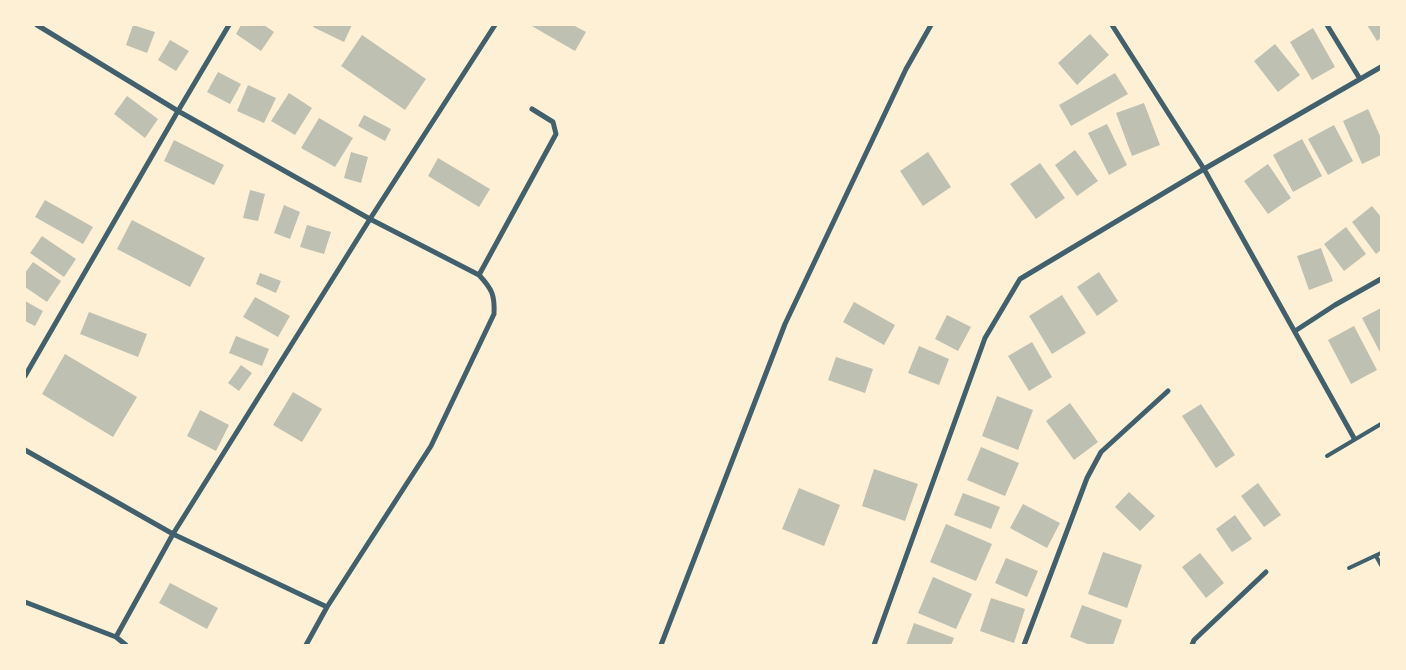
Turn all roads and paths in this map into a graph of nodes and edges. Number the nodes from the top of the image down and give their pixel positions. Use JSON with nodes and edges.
{"nodes":[{"id":1,"x":37,"y":25,"type":"edge"},
{"id":2,"x":229,"y":25,"type":"edge"},
{"id":3,"x":495,"y":25,"type":"edge"},
{"id":4,"x":930,"y":25,"type":"edge"},
{"id":5,"x":1112,"y":25,"type":"edge"},
{"id":6,"x":1327,"y":25,"type":"edge"},
{"id":7,"x":1381,"y":67,"type":"edge"},
{"id":8,"x":1360,"y":79,"type":"junction"},
{"id":9,"x":532,"y":109,"type":"dead end"},
{"id":10,"x":178,"y":111,"type":"junction"},
{"id":11,"x":1204,"y":169,"type":"junction"},
{"id":12,"x":370,"y":219,"type":"junction"},
{"id":13,"x":479,"y":275,"type":"junction"},
{"id":14,"x":1381,"y":278,"type":"edge"},
{"id":15,"x":1295,"y":331,"type":"junction"},
{"id":16,"x":25,"y":376,"type":"edge"},
{"id":17,"x":1168,"y":391,"type":"dead end"},
{"id":18,"x":1381,"y":424,"type":"edge"},
{"id":19,"x":1354,"y":438,"type":"junction"},
{"id":20,"x":25,"y":450,"type":"edge"},
{"id":21,"x":1327,"y":456,"type":"dead end"},
{"id":22,"x":173,"y":534,"type":"junction"},
{"id":23,"x":1381,"y":553,"type":"edge"},
{"id":24,"x":1376,"y":556,"type":"junction"},
{"id":25,"x":1381,"y":564,"type":"edge"},
{"id":26,"x":1349,"y":568,"type":"dead end"},
{"id":27,"x":1266,"y":572,"type":"dead end"},
{"id":28,"x":25,"y":602,"type":"edge"},
{"id":29,"x":327,"y":607,"type":"junction"},
{"id":30,"x":116,"y":637,"type":"junction"},
{"id":31,"x":126,"y":645,"type":"edge"},
{"id":32,"x":306,"y":645,"type":"edge"},
{"id":33,"x":661,"y":645,"type":"edge"},
{"id":34,"x":874,"y":645,"type":"edge"},
{"id":35,"x":1024,"y":645,"type":"edge"},
{"id":36,"x":1192,"y":645,"type":"edge"}],
"edges":[{"from":1,"to":10,"type":"street"},
{"from":2,"to":10,"type":"street"},
{"from":3,"to":12,"type":"street"},
{"from":4,"to":33,"type":"street"},
{"from":5,"to":11,"type":"street"},
{"from":6,"to":8,"type":"street"},
{"from":7,"to":8,"type":"street"},
{"from":8,"to":11,"type":"street"},
{"from":9,"to":13,"type":"street"},
{"from":10,"to":12,"type":"street"},
{"from":10,"to":16,"type":"street"},
{"from":11,"to":15,"type":"street"},
{"from":11,"to":34,"type":"street"},
{"from":12,"to":13,"type":"street"},
{"from":12,"to":22,"type":"street"},
{"from":13,"to":29,"type":"street"},
{"from":14,"to":15,"type":"street"},
{"from":15,"to":19,"type":"street"},
{"from":17,"to":35,"type":"street"},
{"from":18,"to":19,"type":"lane"},
{"from":19,"to":21,"type":"lane"},
{"from":20,"to":22,"type":"street"},
{"from":22,"to":29,"type":"street"},
{"from":22,"to":30,"type":"street"},
{"from":23,"to":24,"type":"lane"},
{"from":24,"to":25,"type":"lane"},
{"from":24,"to":26,"type":"lane"},
{"from":27,"to":36,"type":"street"},
{"from":28,"to":30,"type":"street"},
{"from":29,"to":32,"type":"street"},
{"from":30,"to":31,"type":"street"}]}
